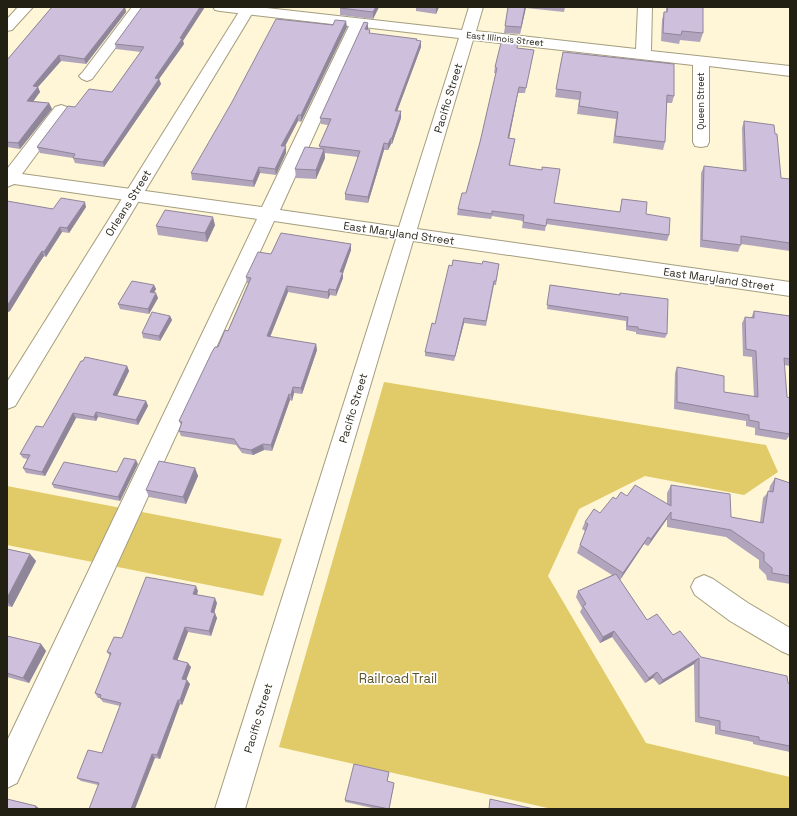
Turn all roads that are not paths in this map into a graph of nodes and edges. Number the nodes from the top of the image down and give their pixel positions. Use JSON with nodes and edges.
{"nodes":[{"id":1,"x":26,"y":7,"type":"edge"},
{"id":2,"x":139,"y":7,"type":"edge"},
{"id":3,"x":220,"y":7,"type":"edge"},
{"id":4,"x":476,"y":7,"type":"edge"},
{"id":5,"x":645,"y":7,"type":"edge"},
{"id":6,"x":248,"y":8,"type":"edge"},
{"id":7,"x":358,"y":22,"type":"junction"},
{"id":8,"x":7,"y":28,"type":"edge"},
{"id":9,"x":468,"y":35,"type":"junction"},
{"id":10,"x":643,"y":54,"type":"junction"},
{"id":11,"x":700,"y":61,"type":"junction"},
{"id":12,"x":790,"y":71,"type":"edge"},
{"id":13,"x":87,"y":76,"type":"dead end"},
{"id":14,"x":61,"y":110,"type":"dead end"},
{"id":15,"x":701,"y":142,"type":"dead end"},
{"id":16,"x":8,"y":178,"type":"edge"},
{"id":17,"x":133,"y":195,"type":"junction"},
{"id":18,"x":268,"y":214,"type":"junction"},
{"id":19,"x":407,"y":234,"type":"junction"},
{"id":20,"x":790,"y":289,"type":"edge"},
{"id":21,"x":7,"y":400,"type":"edge"},
{"id":22,"x":704,"y":587,"type":"dead end"},
{"id":23,"x":790,"y":642,"type":"edge"},
{"id":24,"x":7,"y":773,"type":"edge"},
{"id":25,"x":230,"y":809,"type":"edge"}],
"edges":[{"from":1,"to":8,"type":"street"},
{"from":2,"to":13,"type":"street"},
{"from":3,"to":6,"type":"street","name":"East Illinois Street"},
{"from":4,"to":9,"type":"street","name":"Pacific Street"},
{"from":5,"to":10,"type":"street"},
{"from":6,"to":7,"type":"street","name":"East Illinois Street"},
{"from":6,"to":17,"type":"street","name":"Orleans Street"},
{"from":7,"to":9,"type":"street","name":"East Illinois Street"},
{"from":7,"to":18,"type":"street"},
{"from":9,"to":10,"type":"street","name":"East Illinois Street"},
{"from":9,"to":19,"type":"street","name":"Pacific Street"},
{"from":10,"to":11,"type":"street","name":"East Illinois Street"},
{"from":11,"to":12,"type":"street","name":"East Illinois Street"},
{"from":11,"to":15,"type":"street","name":"Queen Street"},
{"from":14,"to":16,"type":"street"},
{"from":16,"to":17,"type":"street","name":"East Maryland Street"},
{"from":17,"to":18,"type":"street","name":"East Maryland Street"},
{"from":17,"to":21,"type":"street","name":"Orleans Street"},
{"from":18,"to":19,"type":"street","name":"East Maryland Street"},
{"from":18,"to":24,"type":"street"},
{"from":19,"to":20,"type":"street","name":"East Maryland Street"},
{"from":19,"to":25,"type":"street","name":"Pacific Street"},
{"from":22,"to":23,"type":"street"}]}
